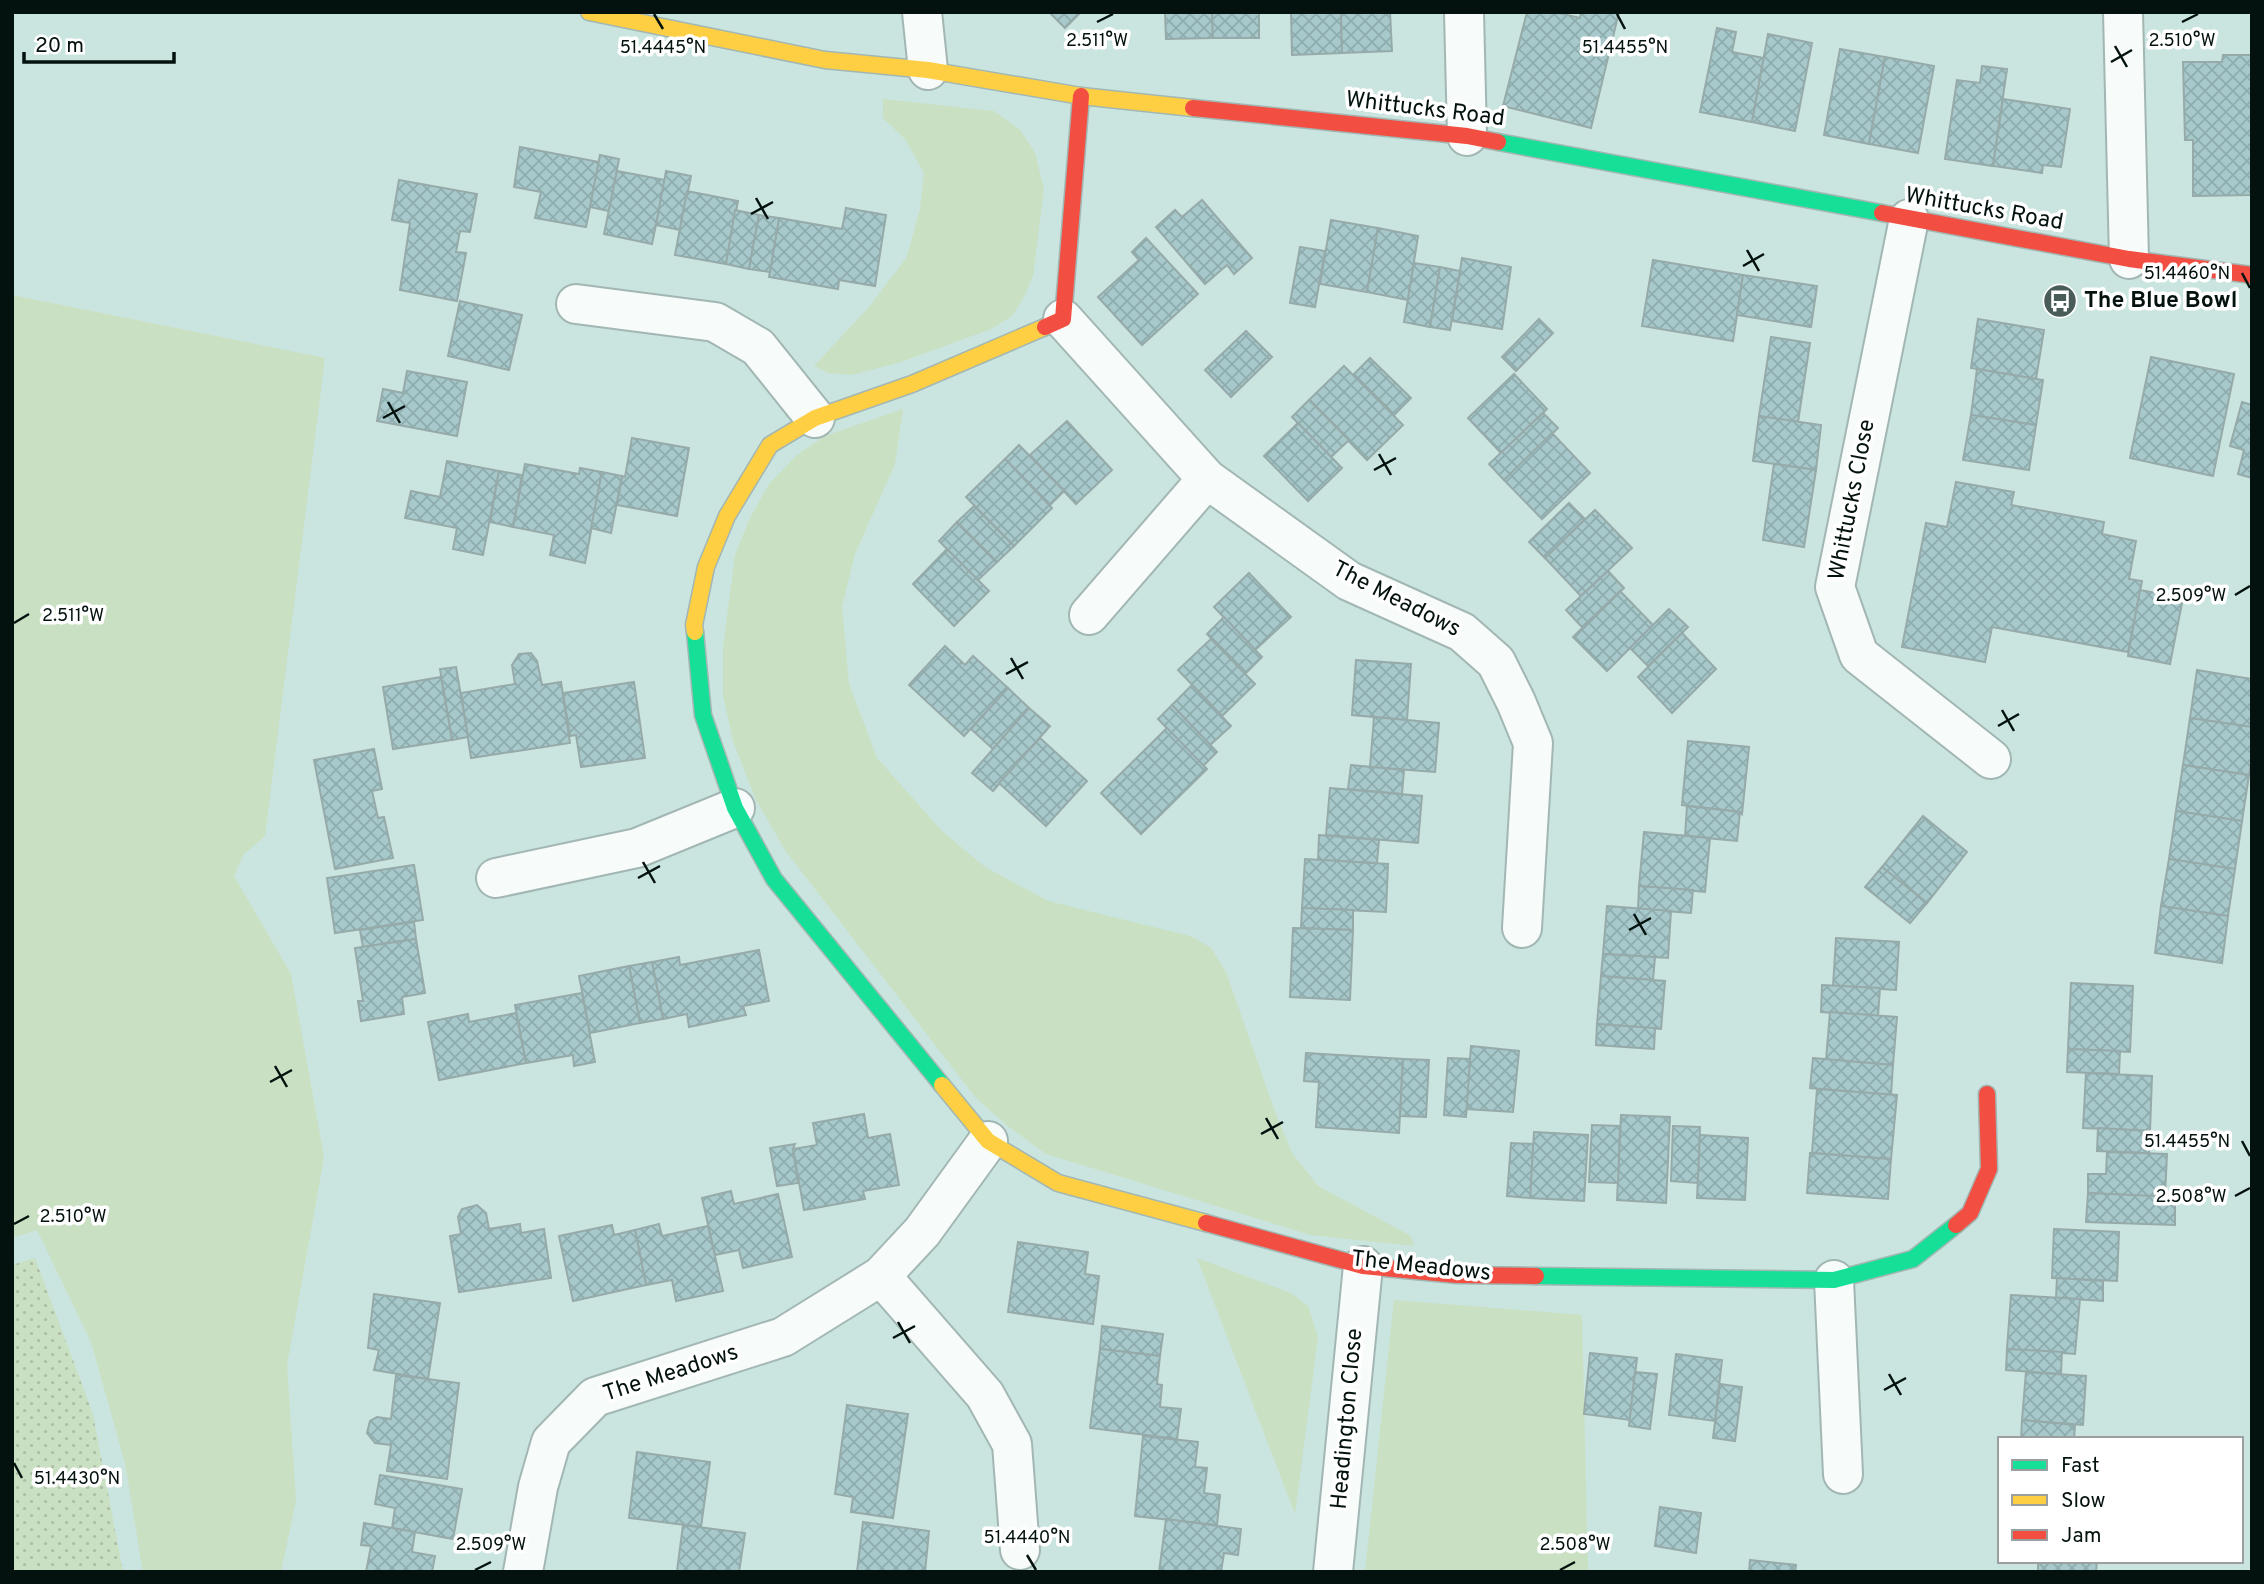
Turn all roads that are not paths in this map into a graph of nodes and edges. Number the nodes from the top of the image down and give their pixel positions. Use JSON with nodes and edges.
{"nodes":[{"id":1,"x":589,"y":12,"type":"edge"},
{"id":2,"x":922,"y":12,"type":"edge"},
{"id":3,"x":1465,"y":12,"type":"edge"},
{"id":4,"x":2123,"y":12,"type":"edge"},
{"id":5,"x":928,"y":70,"type":"junction"},
{"id":6,"x":1081,"y":96,"type":"junction"},
{"id":7,"x":1467,"y":136,"type":"junction"},
{"id":8,"x":1909,"y":219,"type":"junction"},
{"id":9,"x":2129,"y":259,"type":"junction"},
{"id":10,"x":2252,"y":275,"type":"edge"},
{"id":11,"x":576,"y":304,"type":"dead end"},
{"id":12,"x":1063,"y":319,"type":"junction"},
{"id":13,"x":815,"y":418,"type":"junction"},
{"id":14,"x":1207,"y":479,"type":"junction"},
{"id":15,"x":1088,"y":615,"type":"dead end"},
{"id":16,"x":1991,"y":759,"type":"dead end"},
{"id":17,"x":735,"y":808,"type":"junction"},
{"id":18,"x":496,"y":878,"type":"dead end"},
{"id":19,"x":1522,"y":928,"type":"dead end"},
{"id":20,"x":1987,"y":1094,"type":"dead end"},
{"id":21,"x":988,"y":1141,"type":"junction"},
{"id":22,"x":1363,"y":1266,"type":"junction"},
{"id":23,"x":881,"y":1276,"type":"junction"},
{"id":24,"x":1834,"y":1280,"type":"junction"},
{"id":25,"x":1843,"y":1474,"type":"dead end"},
{"id":26,"x":1020,"y":1550,"type":"dead end"},
{"id":27,"x":523,"y":1572,"type":"edge"},
{"id":28,"x":1333,"y":1572,"type":"edge"}],
"edges":[{"from":1,"to":5,"type":"street","name":"Whittucks Road"},
{"from":2,"to":5,"type":"street"},
{"from":3,"to":7,"type":"street"},
{"from":4,"to":9,"type":"street"},
{"from":5,"to":6,"type":"street","name":"Whittucks Road"},
{"from":6,"to":7,"type":"street","name":"Whittucks Road"},
{"from":6,"to":12,"type":"street"},
{"from":7,"to":8,"type":"street","name":"Whittucks Road"},
{"from":8,"to":9,"type":"street","name":"Whittucks Road"},
{"from":8,"to":16,"type":"street","name":"Whittucks Close"},
{"from":9,"to":10,"type":"street","name":"Whittucks Road"},
{"from":11,"to":13,"type":"street"},
{"from":12,"to":13,"type":"street","name":"The Meadows"},
{"from":12,"to":14,"type":"street","name":"The Meadows"},
{"from":13,"to":17,"type":"street","name":"The Meadows"},
{"from":14,"to":15,"type":"street"},
{"from":14,"to":19,"type":"street","name":"The Meadows"},
{"from":17,"to":18,"type":"street"},
{"from":17,"to":21,"type":"street","name":"The Meadows"},
{"from":20,"to":24,"type":"street","name":"The Meadows"},
{"from":21,"to":22,"type":"street","name":"The Meadows"},
{"from":21,"to":23,"type":"street","name":"The Meadows"},
{"from":22,"to":24,"type":"street","name":"The Meadows"},
{"from":22,"to":28,"type":"street","name":"Headington Close"},
{"from":23,"to":26,"type":"street"},
{"from":23,"to":27,"type":"street","name":"The Meadows"},
{"from":24,"to":25,"type":"street"}]}
